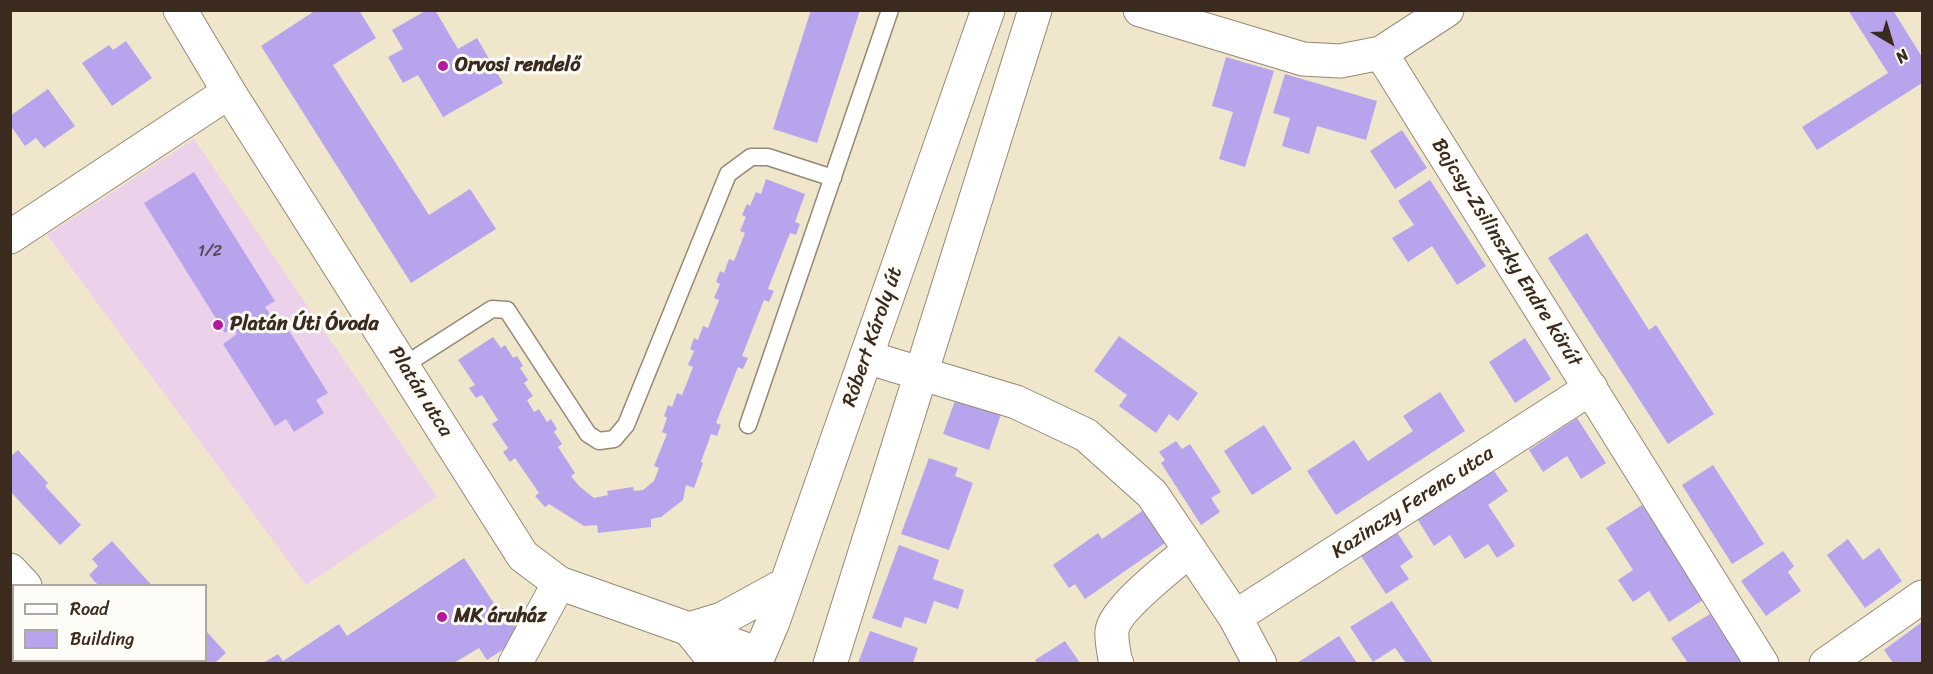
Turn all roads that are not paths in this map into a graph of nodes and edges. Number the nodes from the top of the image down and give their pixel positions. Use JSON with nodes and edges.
{"nodes":[{"id":1,"x":890,"y":10,"type":"edge"},
{"id":2,"x":988,"y":10,"type":"edge"},
{"id":3,"x":1035,"y":10,"type":"edge"},
{"id":4,"x":1140,"y":10,"type":"edge"},
{"id":5,"x":1447,"y":10,"type":"edge"},
{"id":6,"x":189,"y":13,"type":"edge"},
{"id":7,"x":1381,"y":53,"type":"junction"},
{"id":8,"x":230,"y":92,"type":"junction"},
{"id":9,"x":833,"y":178,"type":"junction"},
{"id":10,"x":10,"y":237,"type":"edge"},
{"id":11,"x":866,"y":357,"type":"junction"},
{"id":12,"x":403,"y":366,"type":"junction"},
{"id":13,"x":921,"y":375,"type":"junction"},
{"id":14,"x":1591,"y":388,"type":"junction"},
{"id":15,"x":748,"y":425,"type":"dead end"},
{"id":16,"x":1190,"y":550,"type":"junction"},
{"id":17,"x":10,"y":570,"type":"edge"},
{"id":18,"x":559,"y":583,"type":"junction"},
{"id":19,"x":24,"y":584,"type":"edge"},
{"id":20,"x":786,"y":584,"type":"junction"},
{"id":21,"x":1923,"y":597,"type":"edge"},
{"id":22,"x":1235,"y":617,"type":"junction"},
{"id":23,"x":689,"y":629,"type":"junction"},
{"id":24,"x":757,"y":659,"type":"edge"},
{"id":25,"x":520,"y":662,"type":"edge"},
{"id":26,"x":717,"y":663,"type":"edge"},
{"id":27,"x":830,"y":663,"type":"edge"},
{"id":28,"x":1117,"y":663,"type":"edge"},
{"id":29,"x":1260,"y":663,"type":"edge"},
{"id":30,"x":1762,"y":663,"type":"edge"},
{"id":31,"x":1826,"y":663,"type":"edge"}],
"edges":[{"from":1,"to":9,"type":"lane"},
{"from":2,"to":11,"type":"street","name":"Róbert Károly út"},
{"from":3,"to":13,"type":"street"},
{"from":4,"to":7,"type":"street"},
{"from":5,"to":7,"type":"street"},
{"from":6,"to":8,"type":"street","name":"Platán utca"},
{"from":7,"to":14,"type":"street","name":"Bajcsy-Zsilinszky Endre körút"},
{"from":8,"to":10,"type":"street"},
{"from":8,"to":12,"type":"street","name":"Platán utca"},
{"from":9,"to":12,"type":"lane"},
{"from":9,"to":15,"type":"lane"},
{"from":11,"to":13,"type":"street"},
{"from":11,"to":20,"type":"street","name":"Róbert Károly út"},
{"from":12,"to":18,"type":"street","name":"Platán utca"},
{"from":13,"to":16,"type":"street"},
{"from":13,"to":27,"type":"street"},
{"from":14,"to":22,"type":"street","name":"Kazinczy Ferenc utca"},
{"from":14,"to":30,"type":"street","name":"Bajcsy-Zsilinszky Endre körút"},
{"from":16,"to":22,"type":"street"},
{"from":16,"to":28,"type":"street"},
{"from":17,"to":19,"type":"street"},
{"from":18,"to":23,"type":"street","name":"Platán utca"},
{"from":18,"to":25,"type":"street"},
{"from":20,"to":23,"type":"street"},
{"from":20,"to":24,"type":"street","name":"Róbert Károly út"},
{"from":21,"to":31,"type":"street"},
{"from":22,"to":29,"type":"street"},
{"from":23,"to":24,"type":"street","name":"Platán utca"},
{"from":23,"to":26,"type":"street"}]}
